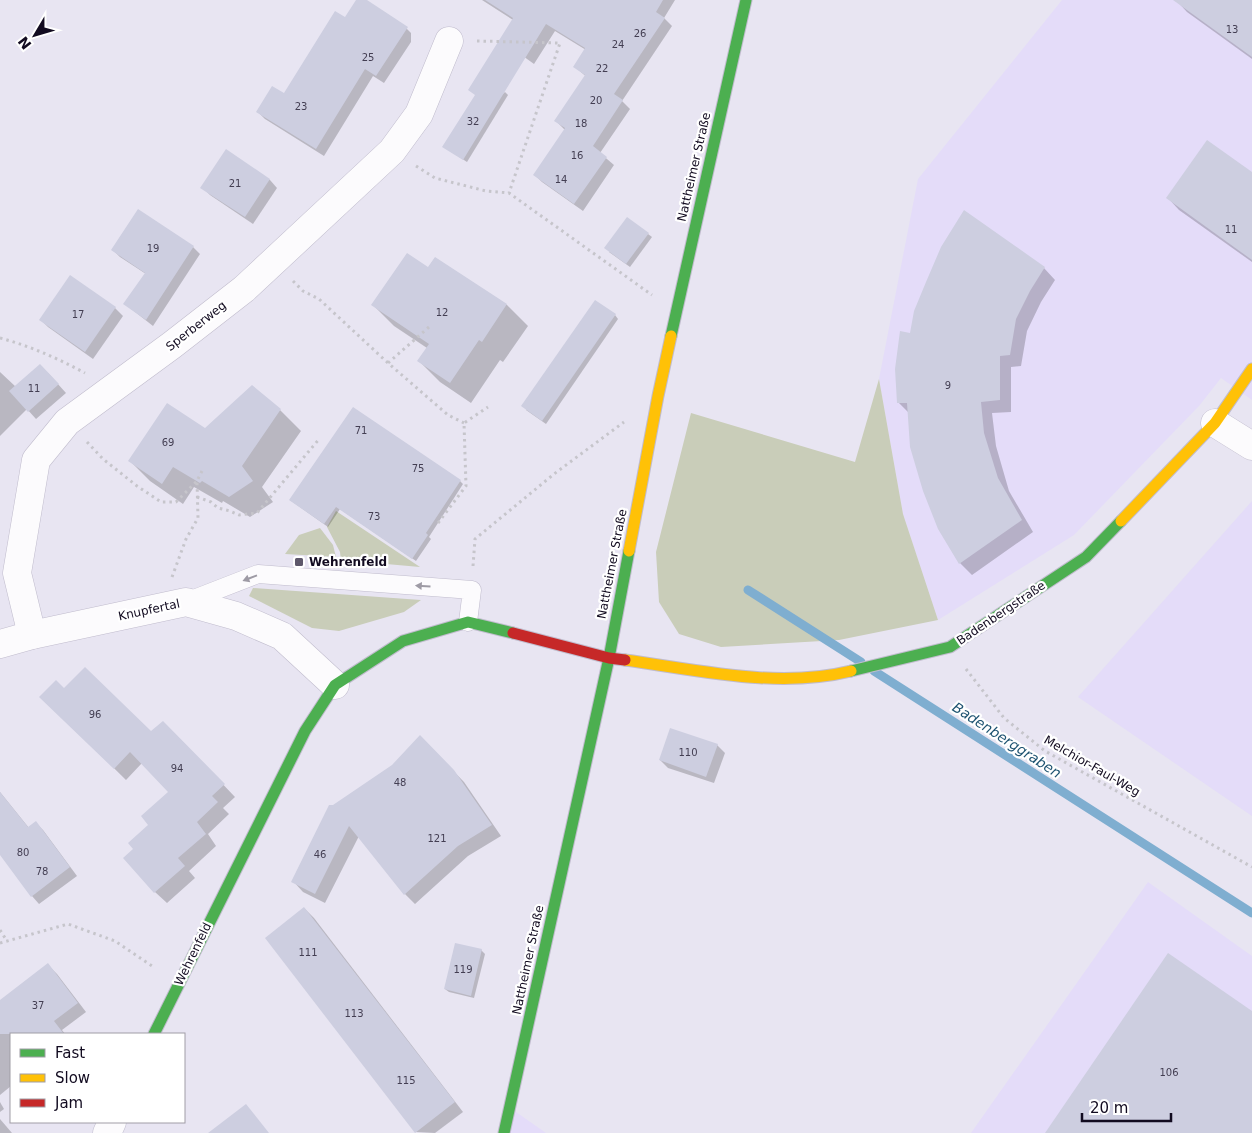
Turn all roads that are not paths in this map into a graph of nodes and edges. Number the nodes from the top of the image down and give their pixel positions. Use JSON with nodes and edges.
{"nodes":[{"id":1,"x":746,"y":0,"type":"edge"},
{"id":2,"x":449,"y":41,"type":"road end"},
{"id":3,"x":1252,"y":369,"type":"edge"},
{"id":4,"x":1216,"y":423,"type":"junction"},
{"id":5,"x":1252,"y":446,"type":"edge"},
{"id":6,"x":175,"y":604,"type":"junction"},
{"id":7,"x":468,"y":622,"type":"junction"},
{"id":8,"x":32,"y":635,"type":"junction"},
{"id":9,"x":0,"y":644,"type":"edge"},
{"id":10,"x":609,"y":658,"type":"junction"},
{"id":11,"x":335,"y":685,"type":"junction"},
{"id":12,"x":154,"y":1033,"type":"edge"},
{"id":13,"x":504,"y":1133,"type":"edge"}],
"edges":[{"from":1,"to":10,"type":"street","name":"Nattheimer Straße"},
{"from":2,"to":8,"type":"street","name":"Sperberweg"},
{"from":3,"to":4,"type":"street","name":"Badenbergstraße"},
{"from":4,"to":5,"type":"street"},
{"from":4,"to":10,"type":"street","name":"Badenbergstraße"},
{"from":7,"to":6,"type":"lane","one_way":true},
{"from":6,"to":8,"type":"street","name":"Knupfertal"},
{"from":6,"to":11,"type":"street","name":"Knupfertal"},
{"from":7,"to":10,"type":"street"},
{"from":7,"to":11,"type":"street","name":"Wehrenfeld"},
{"from":8,"to":9,"type":"street","name":"Knupfertal"},
{"from":10,"to":13,"type":"street","name":"Nattheimer Straße"},
{"from":11,"to":12,"type":"street","name":"Wehrenfeld"}]}
